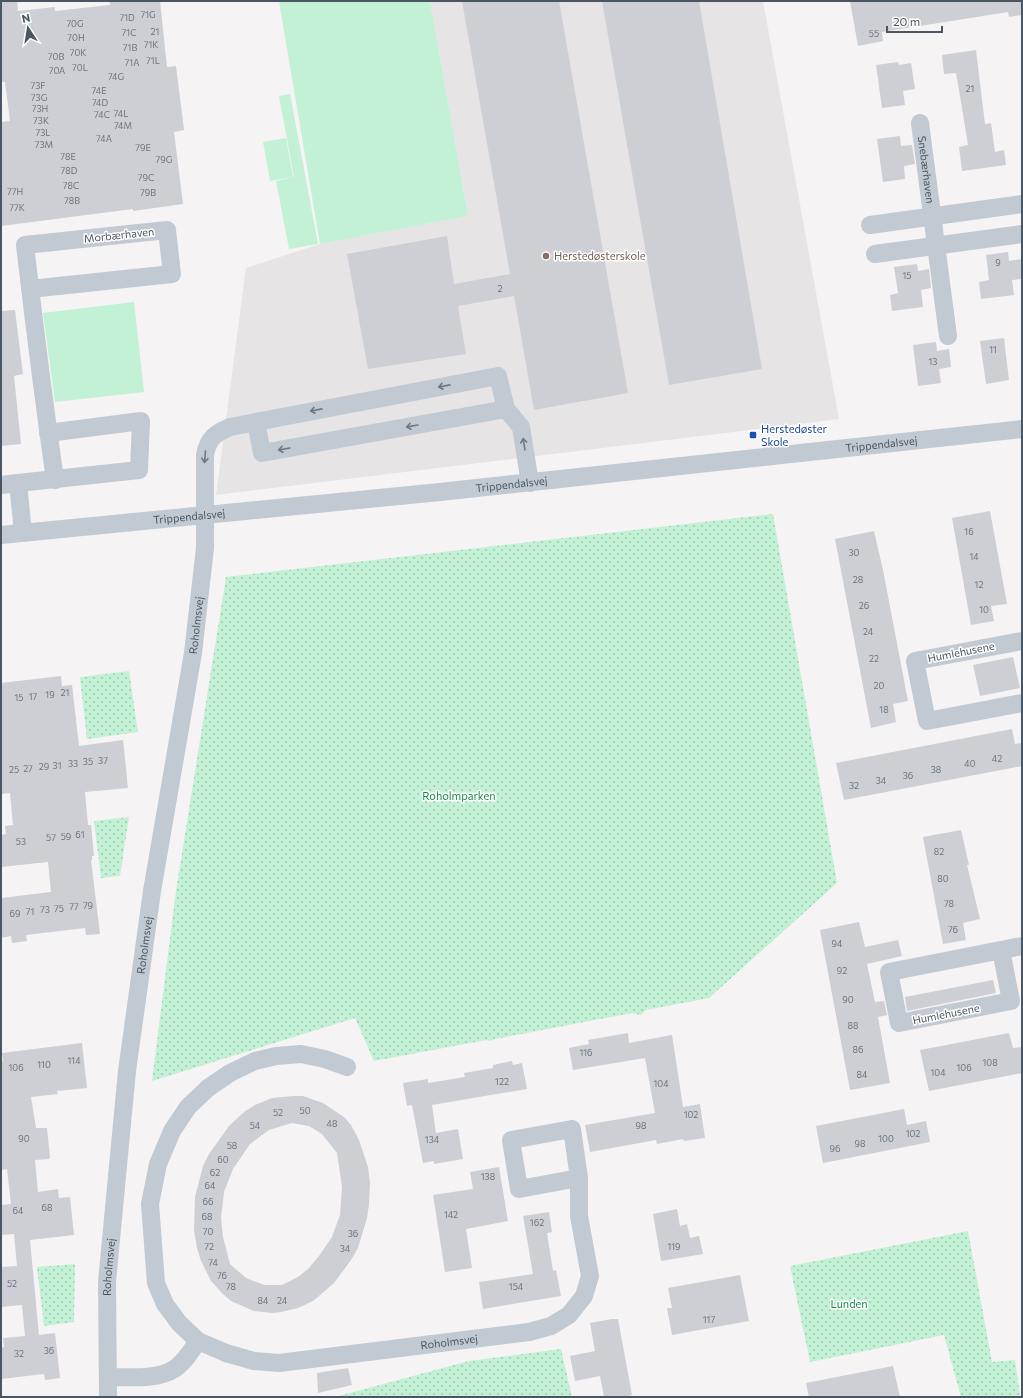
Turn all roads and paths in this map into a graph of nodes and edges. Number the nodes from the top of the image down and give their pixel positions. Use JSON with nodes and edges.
{"nodes":[{"id":1,"x":920,"y":123,"type":"dead end"},
{"id":2,"x":1022,"y":204,"type":"edge"},
{"id":3,"x":932,"y":216,"type":"junction"},
{"id":4,"x":870,"y":225,"type":"dead end"},
{"id":5,"x":1022,"y":234,"type":"edge"},
{"id":6,"x":936,"y":245,"type":"junction"},
{"id":7,"x":875,"y":254,"type":"dead end"},
{"id":8,"x":30,"y":289,"type":"junction"},
{"id":9,"x":948,"y":336,"type":"dead end"},
{"id":10,"x":506,"y":409,"type":"junction"},
{"id":11,"x":256,"y":422,"type":"junction"},
{"id":12,"x":1022,"y":429,"type":"edge"},
{"id":13,"x":48,"y":432,"type":"junction"},
{"id":14,"x":54,"y":480,"type":"junction"},
{"id":15,"x":530,"y":483,"type":"junction"},
{"id":16,"x":10,"y":484,"type":"edge"},
{"id":17,"x":205,"y":516,"type":"junction"},
{"id":18,"x":23,"y":533,"type":"junction"},
{"id":19,"x":1,"y":535,"type":"edge"},
{"id":20,"x":1022,"y":641,"type":"edge"},
{"id":21,"x":1022,"y":703,"type":"edge"},
{"id":22,"x":1022,"y":946,"type":"edge"},
{"id":23,"x":1001,"y":950,"type":"junction"},
{"id":24,"x":347,"y":1067,"type":"dead end"},
{"id":25,"x":579,"y":1184,"type":"dead end"},
{"id":26,"x":198,"y":1341,"type":"junction"},
{"id":27,"x":109,"y":1377,"type":"junction"},
{"id":28,"x":108,"y":1397,"type":"edge"}],
"edges":[{"from":1,"to":3,"type":"street","name":"Snebærhaven"},
{"from":2,"to":3,"type":"street","name":"Snebærhaven"},
{"from":3,"to":4,"type":"street","name":"Snebærhaven"},
{"from":3,"to":6,"type":"street","name":"Snebærhaven"},
{"from":5,"to":6,"type":"street"},
{"from":6,"to":7,"type":"street"},
{"from":6,"to":9,"type":"street","name":"Snebærhaven"},
{"from":8,"to":8,"type":"street","name":"Morbærhaven"},
{"from":8,"to":13,"type":"street","name":"Morbærhaven"},
{"from":10,"to":11,"type":"street","one_way":true},
{"from":10,"to":11,"type":"street","name":"Roholmsvej","one_way":true},
{"from":15,"to":10,"type":"street","one_way":true},
{"from":11,"to":17,"type":"street","name":"Roholmsvej","one_way":true},
{"from":12,"to":15,"type":"street","name":"Trippendalsvej"},
{"from":13,"to":14,"type":"street","name":"Morbærhaven"},
{"from":13,"to":14,"type":"street"},
{"from":14,"to":16,"type":"street"},
{"from":15,"to":17,"type":"street","name":"Trippendalsvej"},
{"from":16,"to":18,"type":"street"},
{"from":17,"to":18,"type":"street","name":"Trippendalsvej"},
{"from":17,"to":27,"type":"street","name":"Roholmsvej"},
{"from":18,"to":19,"type":"street","name":"Trippendalsvej"},
{"from":20,"to":21,"type":"street","name":"Humlehusene"},
{"from":22,"to":23,"type":"street","name":"Humlehusene"},
{"from":23,"to":23,"type":"street","name":"Humlehusene"},
{"from":24,"to":26,"type":"street","name":"Roholmsvej"},
{"from":25,"to":26,"type":"street","name":"Roholmsvej"},
{"from":26,"to":27,"type":"street"},
{"from":27,"to":28,"type":"street","name":"Roholmsvej"}]}
